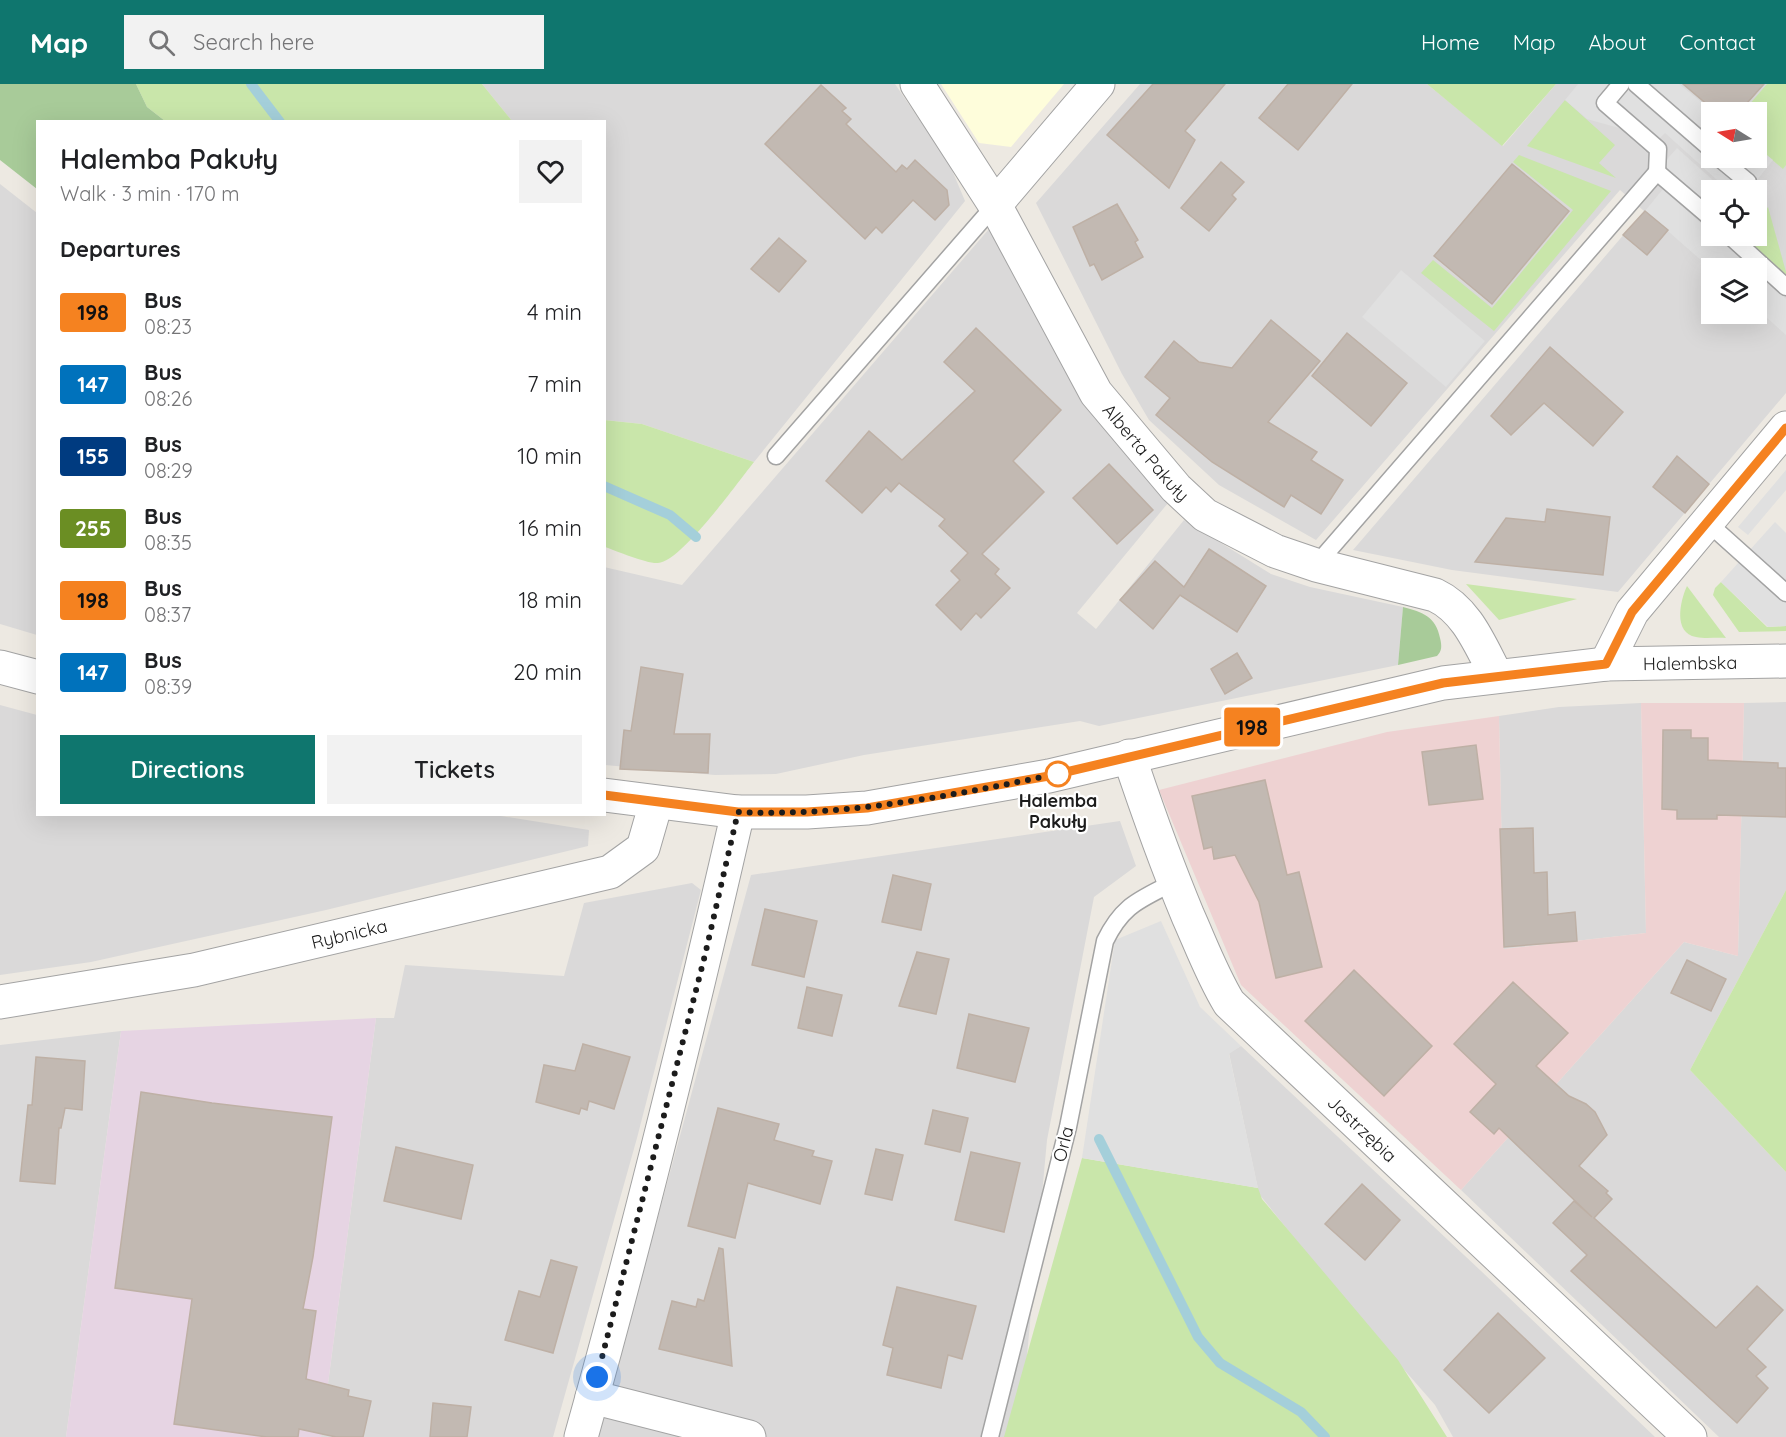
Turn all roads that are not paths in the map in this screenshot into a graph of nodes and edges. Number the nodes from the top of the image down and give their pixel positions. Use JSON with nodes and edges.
{"nodes":[{"id":1,"x":917,"y":84,"type":"edge"},
{"id":2,"x":1098,"y":84,"type":"edge"},
{"id":3,"x":1621,"y":84,"type":"edge"},
{"id":4,"x":1636,"y":84,"type":"edge"},
{"id":5,"x":1701,"y":140,"type":"edge"},
{"id":6,"x":1731,"y":168,"type":"edge"},
{"id":7,"x":1657,"y":172,"type":"junction"},
{"id":8,"x":1746,"y":180,"type":"edge"},
{"id":9,"x":994,"y":205,"type":"junction"},
{"id":10,"x":1701,"y":210,"type":"edge"},
{"id":11,"x":1741,"y":246,"type":"edge"},
{"id":12,"x":1786,"y":287,"type":"edge"},
{"id":13,"x":1786,"y":428,"type":"edge"},
{"id":14,"x":776,"y":456,"type":"dead end"},
{"id":15,"x":1707,"y":522,"type":"junction"},
{"id":16,"x":1316,"y":565,"type":"junction"},
{"id":17,"x":1786,"y":593,"type":"edge"},
{"id":18,"x":1786,"y":661,"type":"edge"},
{"id":19,"x":1606,"y":664,"type":"junction"},
{"id":20,"x":0,"y":667,"type":"edge"},
{"id":21,"x":1496,"y":675,"type":"junction"},
{"id":22,"x":36,"y":676,"type":"edge"},
{"id":23,"x":1129,"y":756,"type":"junction"},
{"id":24,"x":606,"y":795,"type":"edge"},
{"id":25,"x":656,"y":803,"type":"junction"},
{"id":26,"x":738,"y":812,"type":"junction"},
{"id":27,"x":1174,"y":882,"type":"junction"},
{"id":28,"x":0,"y":1002,"type":"edge"},
{"id":29,"x":592,"y":1397,"type":"junction"},
{"id":30,"x":580,"y":1437,"type":"edge"},
{"id":31,"x":749,"y":1437,"type":"edge"},
{"id":32,"x":990,"y":1437,"type":"edge"},
{"id":33,"x":1690,"y":1437,"type":"edge"}],
"edges":[{"from":1,"to":9,"type":"street","name":"Alberta Pakuły"},
{"from":2,"to":9,"type":"street"},
{"from":3,"to":7,"type":"lane"},
{"from":4,"to":5,"type":"lane"},
{"from":6,"to":8,"type":"lane"},
{"from":7,"to":10,"type":"lane"},
{"from":7,"to":16,"type":"lane"},
{"from":9,"to":14,"type":"lane"},
{"from":9,"to":16,"type":"street","name":"Alberta Pakuły"},
{"from":11,"to":12,"type":"lane"},
{"from":13,"to":15,"type":"street"},
{"from":15,"to":17,"type":"lane"},
{"from":15,"to":19,"type":"street"},
{"from":16,"to":21,"type":"street","name":"Alberta Pakuły"},
{"from":18,"to":19,"type":"street","name":"Halembska"},
{"from":19,"to":21,"type":"street","name":"Halembska"},
{"from":20,"to":22,"type":"street"},
{"from":21,"to":23,"type":"street","name":"Halembska"},
{"from":23,"to":26,"type":"street","name":"Halembska"},
{"from":23,"to":27,"type":"street","name":"Jastrzębia"},
{"from":24,"to":25,"type":"street","name":"Halembska"},
{"from":25,"to":26,"type":"street","name":"Halembska"},
{"from":25,"to":28,"type":"street","name":"Rybnicka"},
{"from":26,"to":29,"type":"street"},
{"from":27,"to":32,"type":"lane","name":"Orla"},
{"from":27,"to":33,"type":"street","name":"Jastrzębia"},
{"from":29,"to":30,"type":"street"},
{"from":29,"to":31,"type":"street"}]}
